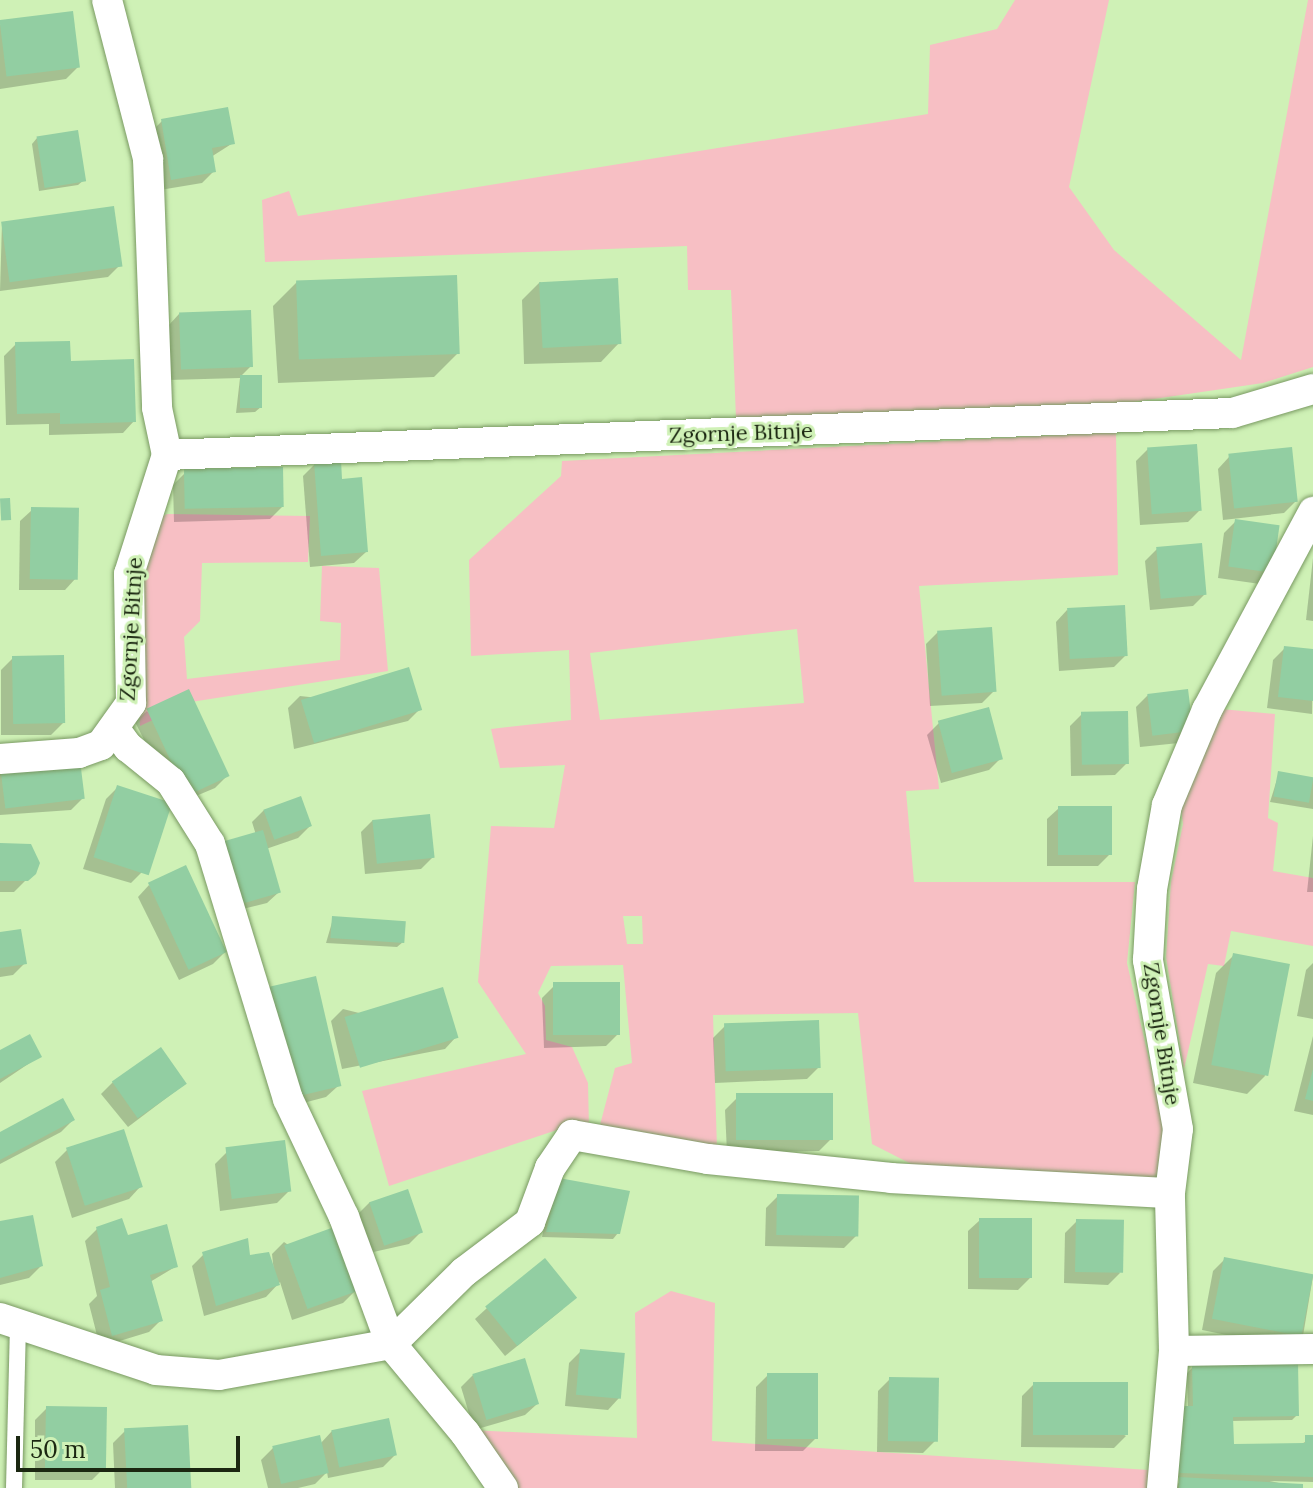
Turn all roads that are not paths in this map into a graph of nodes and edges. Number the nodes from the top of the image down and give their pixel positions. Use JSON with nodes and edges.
{"nodes":[{"id":1,"x":107,"y":0,"type":"edge"},
{"id":2,"x":1313,"y":389,"type":"edge"},
{"id":3,"x":167,"y":455,"type":"junction"},
{"id":4,"x":1313,"y":512,"type":"edge"},
{"id":5,"x":114,"y":728,"type":"junction"},
{"id":6,"x":0,"y":759,"type":"edge"},
{"id":7,"x":1170,"y":1193,"type":"junction"},
{"id":8,"x":9,"y":1321,"type":"edge"},
{"id":9,"x":391,"y":1344,"type":"junction"},
{"id":10,"x":1313,"y":1349,"type":"edge"},
{"id":11,"x":1174,"y":1351,"type":"junction"},
{"id":12,"x":14,"y":1488,"type":"edge"},
{"id":13,"x":503,"y":1488,"type":"edge"},
{"id":14,"x":1162,"y":1488,"type":"edge"}],
"edges":[{"from":1,"to":3,"type":"street","name":"Zgornje Bitnje"},
{"from":2,"to":3,"type":"street","name":"Zgornje Bitnje"},
{"from":3,"to":5,"type":"street","name":"Zgornje Bitnje"},
{"from":4,"to":7,"type":"street","name":"Zgornje Bitnje"},
{"from":5,"to":6,"type":"street","name":"Zgornje Bitnje"},
{"from":5,"to":9,"type":"street"},
{"from":7,"to":9,"type":"street"},
{"from":7,"to":11,"type":"street","name":"Zgornje Bitnje"},
{"from":8,"to":9,"type":"street"},
{"from":8,"to":12,"type":"lane"},
{"from":9,"to":13,"type":"street"},
{"from":10,"to":11,"type":"street"},
{"from":11,"to":14,"type":"street","name":"Zgornje Bitnje"}]}
